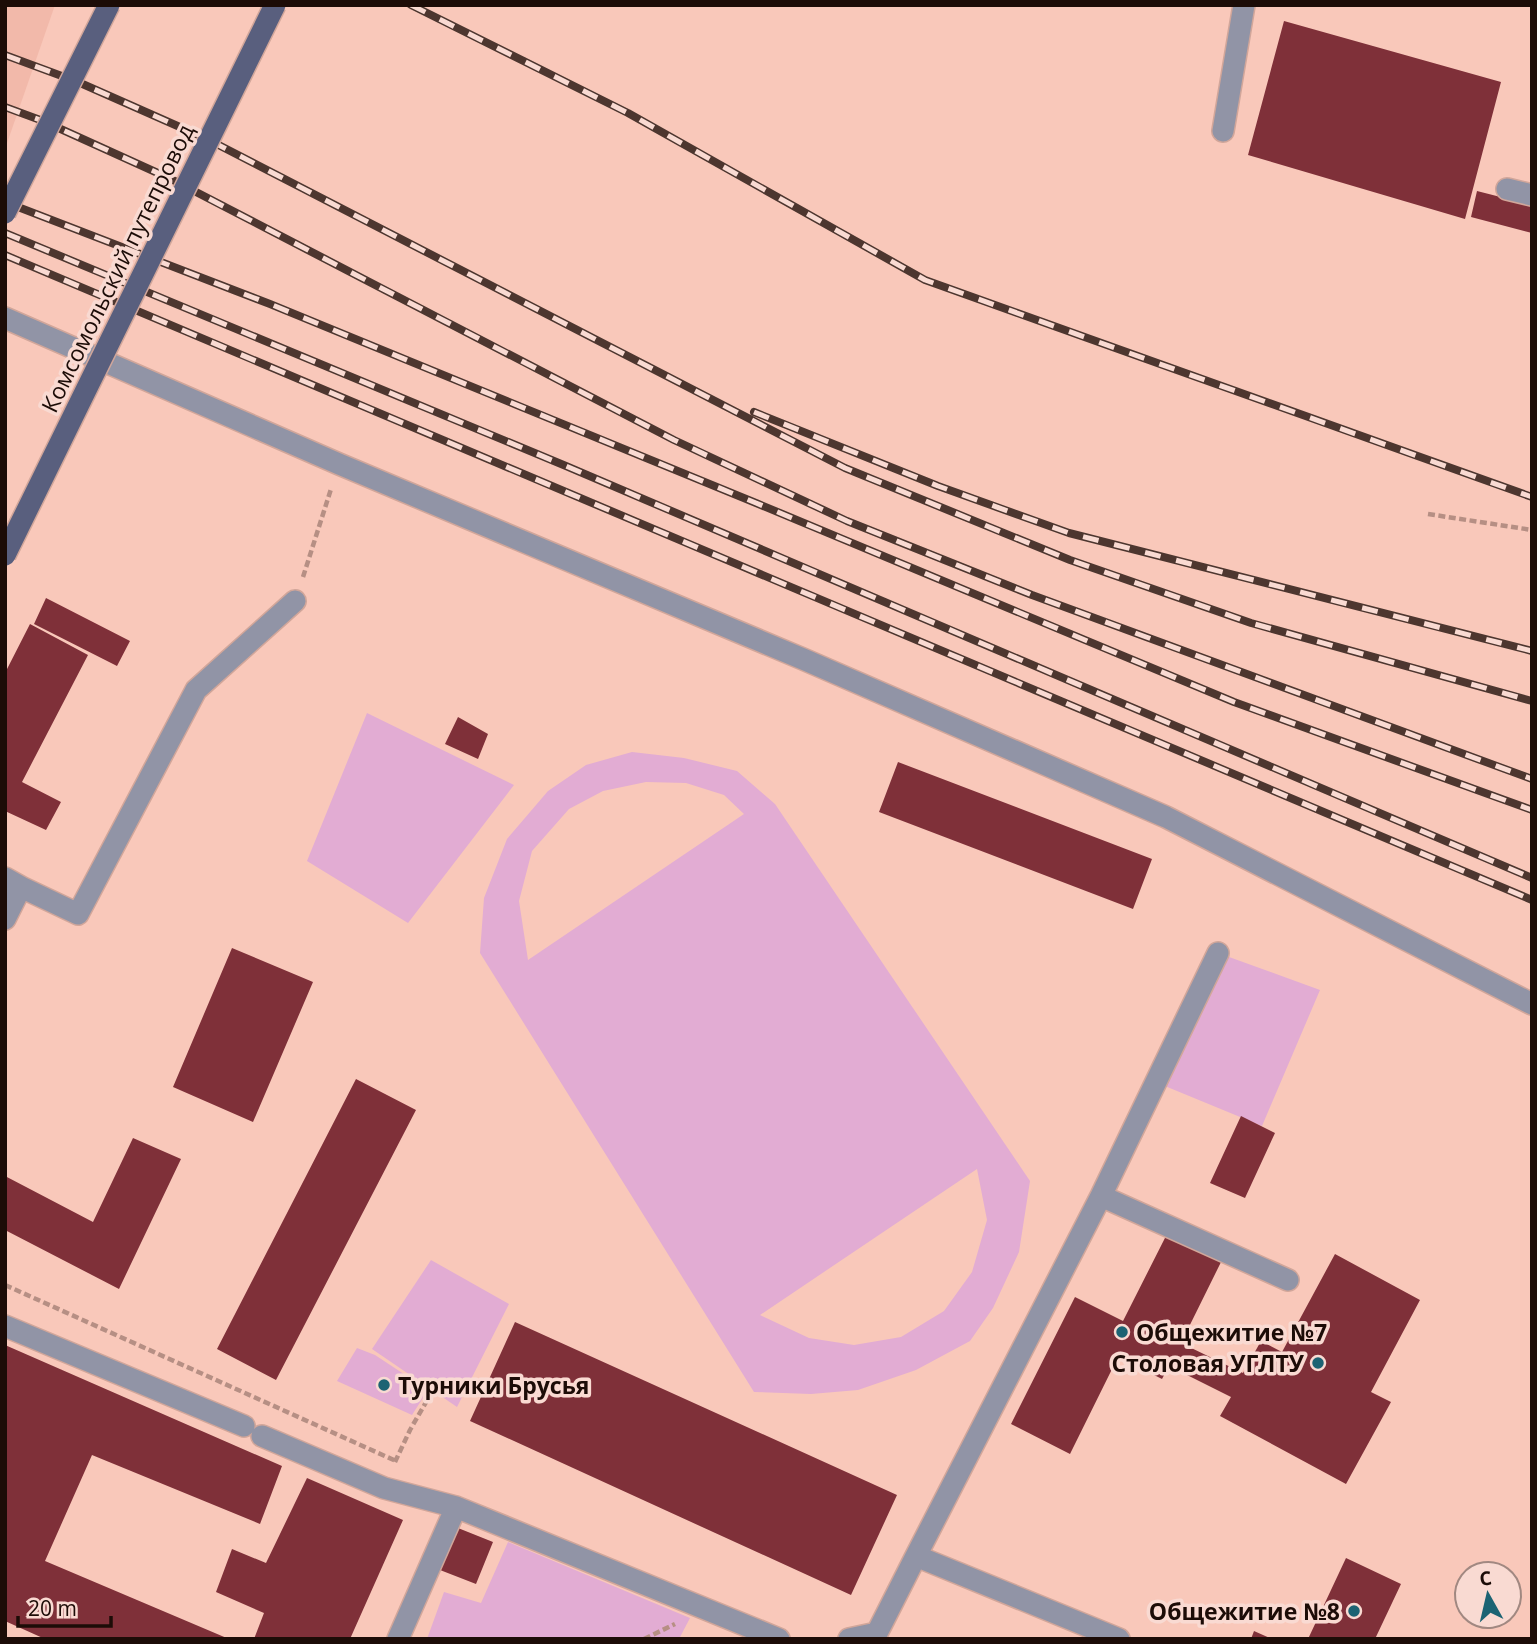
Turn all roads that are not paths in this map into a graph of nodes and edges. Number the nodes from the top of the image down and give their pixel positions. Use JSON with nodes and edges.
{"nodes":[{"id":1,"x":109,"y":5,"type":"edge"},
{"id":2,"x":275,"y":5,"type":"edge"},
{"id":3,"x":1244,"y":5,"type":"edge"},
{"id":4,"x":1223,"y":131,"type":"dead end"},
{"id":5,"x":1507,"y":188,"type":"dead end"},
{"id":6,"x":1532,"y":195,"type":"edge"},
{"id":7,"x":5,"y":213,"type":"edge"},
{"id":8,"x":5,"y":318,"type":"edge"},
{"id":9,"x":5,"y":555,"type":"edge"},
{"id":10,"x":295,"y":601,"type":"road end"},
{"id":11,"x":13,"y":882,"type":"edge"},
{"id":12,"x":5,"y":919,"type":"edge"},
{"id":13,"x":1218,"y":953,"type":"dead end"},
{"id":14,"x":1532,"y":1004,"type":"edge"},
{"id":15,"x":1101,"y":1196,"type":"junction"},
{"id":16,"x":1288,"y":1280,"type":"dead end"},
{"id":17,"x":5,"y":1326,"type":"edge"},
{"id":18,"x":456,"y":1507,"type":"junction"},
{"id":19,"x":916,"y":1556,"type":"junction"},
{"id":20,"x":883,"y":1636,"type":"edge"},
{"id":21,"x":398,"y":1639,"type":"edge"},
{"id":22,"x":779,"y":1639,"type":"edge"},
{"id":23,"x":849,"y":1639,"type":"edge"},
{"id":24,"x":1119,"y":1639,"type":"edge"}],
"edges":[{"from":1,"to":7,"type":"main road","bridge":true},
{"from":2,"to":9,"type":"main road","name":"Комсомольский путепровод","bridge":true},
{"from":3,"to":4,"type":"lane"},
{"from":5,"to":6,"type":"lane"},
{"from":8,"to":14,"type":"lane"},
{"from":10,"to":11,"type":"lane"},
{"from":11,"to":12,"type":"lane"},
{"from":13,"to":15,"type":"lane"},
{"from":15,"to":16,"type":"lane"},
{"from":15,"to":19,"type":"lane"},
{"from":17,"to":18,"type":"lane"},
{"from":18,"to":21,"type":"lane"},
{"from":18,"to":22,"type":"lane"},
{"from":19,"to":20,"type":"lane"},
{"from":19,"to":24,"type":"lane"},
{"from":20,"to":23,"type":"lane"}]}
